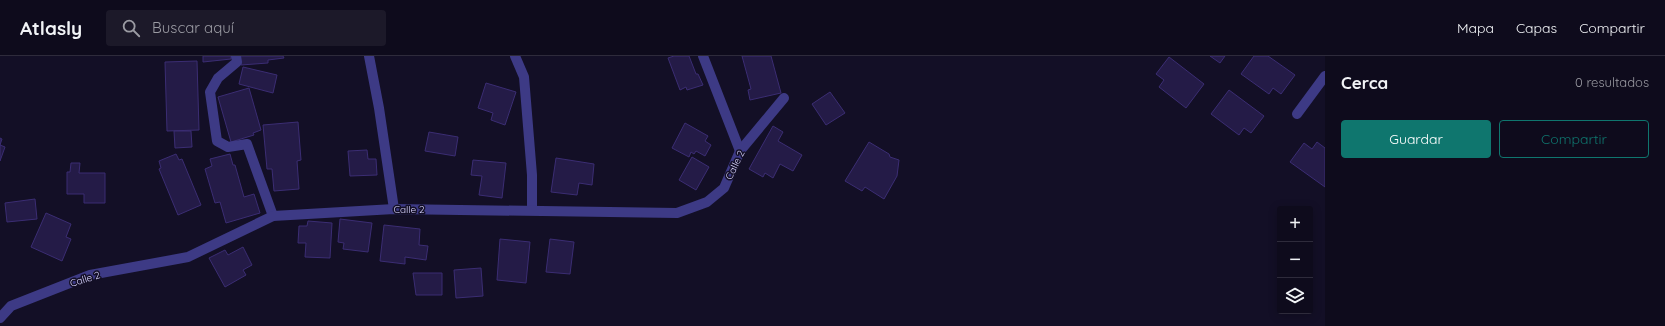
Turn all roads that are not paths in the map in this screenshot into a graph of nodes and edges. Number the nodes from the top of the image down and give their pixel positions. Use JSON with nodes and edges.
{"nodes":[{"id":1,"x":236,"y":56,"type":"edge"},
{"id":2,"x":369,"y":56,"type":"edge"},
{"id":3,"x":515,"y":56,"type":"edge"},
{"id":4,"x":703,"y":56,"type":"edge"},
{"id":5,"x":1325,"y":76,"type":"edge"},
{"id":6,"x":784,"y":98,"type":"dead end"},
{"id":7,"x":1297,"y":114,"type":"dead end"},
{"id":8,"x":740,"y":151,"type":"junction"},
{"id":9,"x":394,"y":209,"type":"junction"},
{"id":10,"x":532,"y":210,"type":"junction"},
{"id":11,"x":273,"y":216,"type":"junction"},
{"id":12,"x":0,"y":318,"type":"edge"}],
"edges":[{"from":1,"to":11,"type":"street"},
{"from":2,"to":9,"type":"street"},
{"from":3,"to":10,"type":"street"},
{"from":4,"to":8,"type":"street"},
{"from":5,"to":7,"type":"street"},
{"from":6,"to":8,"type":"street","name":"Calle 2"},
{"from":8,"to":10,"type":"street","name":"Calle 2"},
{"from":9,"to":10,"type":"street","name":"Calle 2"},
{"from":9,"to":11,"type":"street","name":"Calle 2"},
{"from":11,"to":12,"type":"street","name":"Calle 2"}]}
